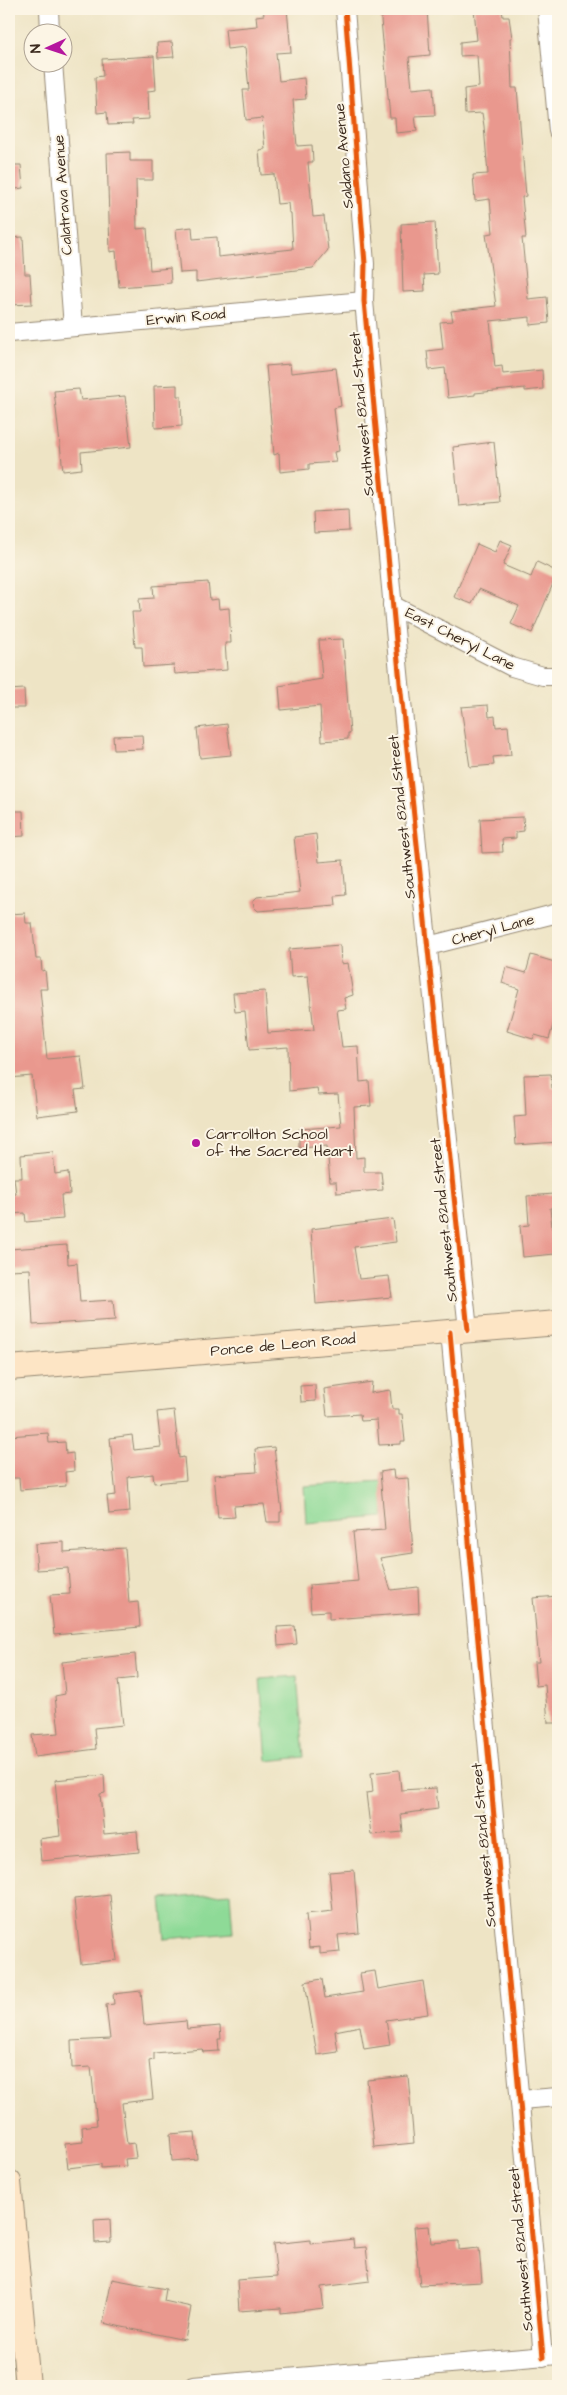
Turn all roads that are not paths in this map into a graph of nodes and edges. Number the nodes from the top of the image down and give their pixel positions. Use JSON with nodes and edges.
{"nodes":[{"id":1,"x":48,"y":9,"type":"edge"},
{"id":2,"x":345,"y":9,"type":"edge"},
{"id":3,"x":547,"y":9,"type":"edge"},
{"id":4,"x":49,"y":22,"type":"edge"},
{"id":5,"x":54,"y":72,"type":"edge"},
{"id":6,"x":558,"y":132,"type":"edge"},
{"id":7,"x":364,"y":301,"type":"junction"},
{"id":8,"x":73,"y":327,"type":"junction"},
{"id":9,"x":9,"y":333,"type":"edge"},
{"id":10,"x":392,"y":605,"type":"junction"},
{"id":11,"x":558,"y":676,"type":"edge"},
{"id":12,"x":558,"y":913,"type":"edge"},
{"id":13,"x":428,"y":946,"type":"junction"},
{"id":14,"x":558,"y":1323,"type":"edge"},
{"id":15,"x":459,"y":1331,"type":"junction"},
{"id":16,"x":9,"y":1368,"type":"edge"},
{"id":17,"x":558,"y":2096,"type":"edge"},
{"id":18,"x":520,"y":2100,"type":"junction"},
{"id":19,"x":9,"y":2187,"type":"edge"},
{"id":20,"x":550,"y":2356,"type":"edge"},
{"id":21,"x":28,"y":2386,"type":"edge"},
{"id":22,"x":193,"y":2386,"type":"edge"}],
"edges":[{"from":1,"to":4,"type":"street"},
{"from":2,"to":7,"type":"street","name":"Saldano Avenue"},
{"from":3,"to":6,"type":"street"},
{"from":5,"to":8,"type":"street","name":"Calatrava Avenue"},
{"from":7,"to":8,"type":"street","name":"Erwin Road"},
{"from":7,"to":10,"type":"street","name":"Southwest 82nd Street"},
{"from":8,"to":9,"type":"street","name":"Erwin Road"},
{"from":10,"to":11,"type":"street","name":"East Cheryl Lane"},
{"from":10,"to":13,"type":"street","name":"Southwest 82nd Street"},
{"from":12,"to":13,"type":"street","name":"Cheryl Lane"},
{"from":13,"to":15,"type":"street","name":"Southwest 82nd Street"},
{"from":14,"to":15,"type":"street","name":"Ponce de Leon Road"},
{"from":15,"to":16,"type":"street","name":"Ponce de Leon Road"},
{"from":15,"to":18,"type":"street","name":"Southwest 82nd Street"},
{"from":17,"to":18,"type":"street"},
{"from":18,"to":20,"type":"street","name":"Southwest 82nd Street"},
{"from":19,"to":21,"type":"street"},
{"from":20,"to":22,"type":"street"}]}
